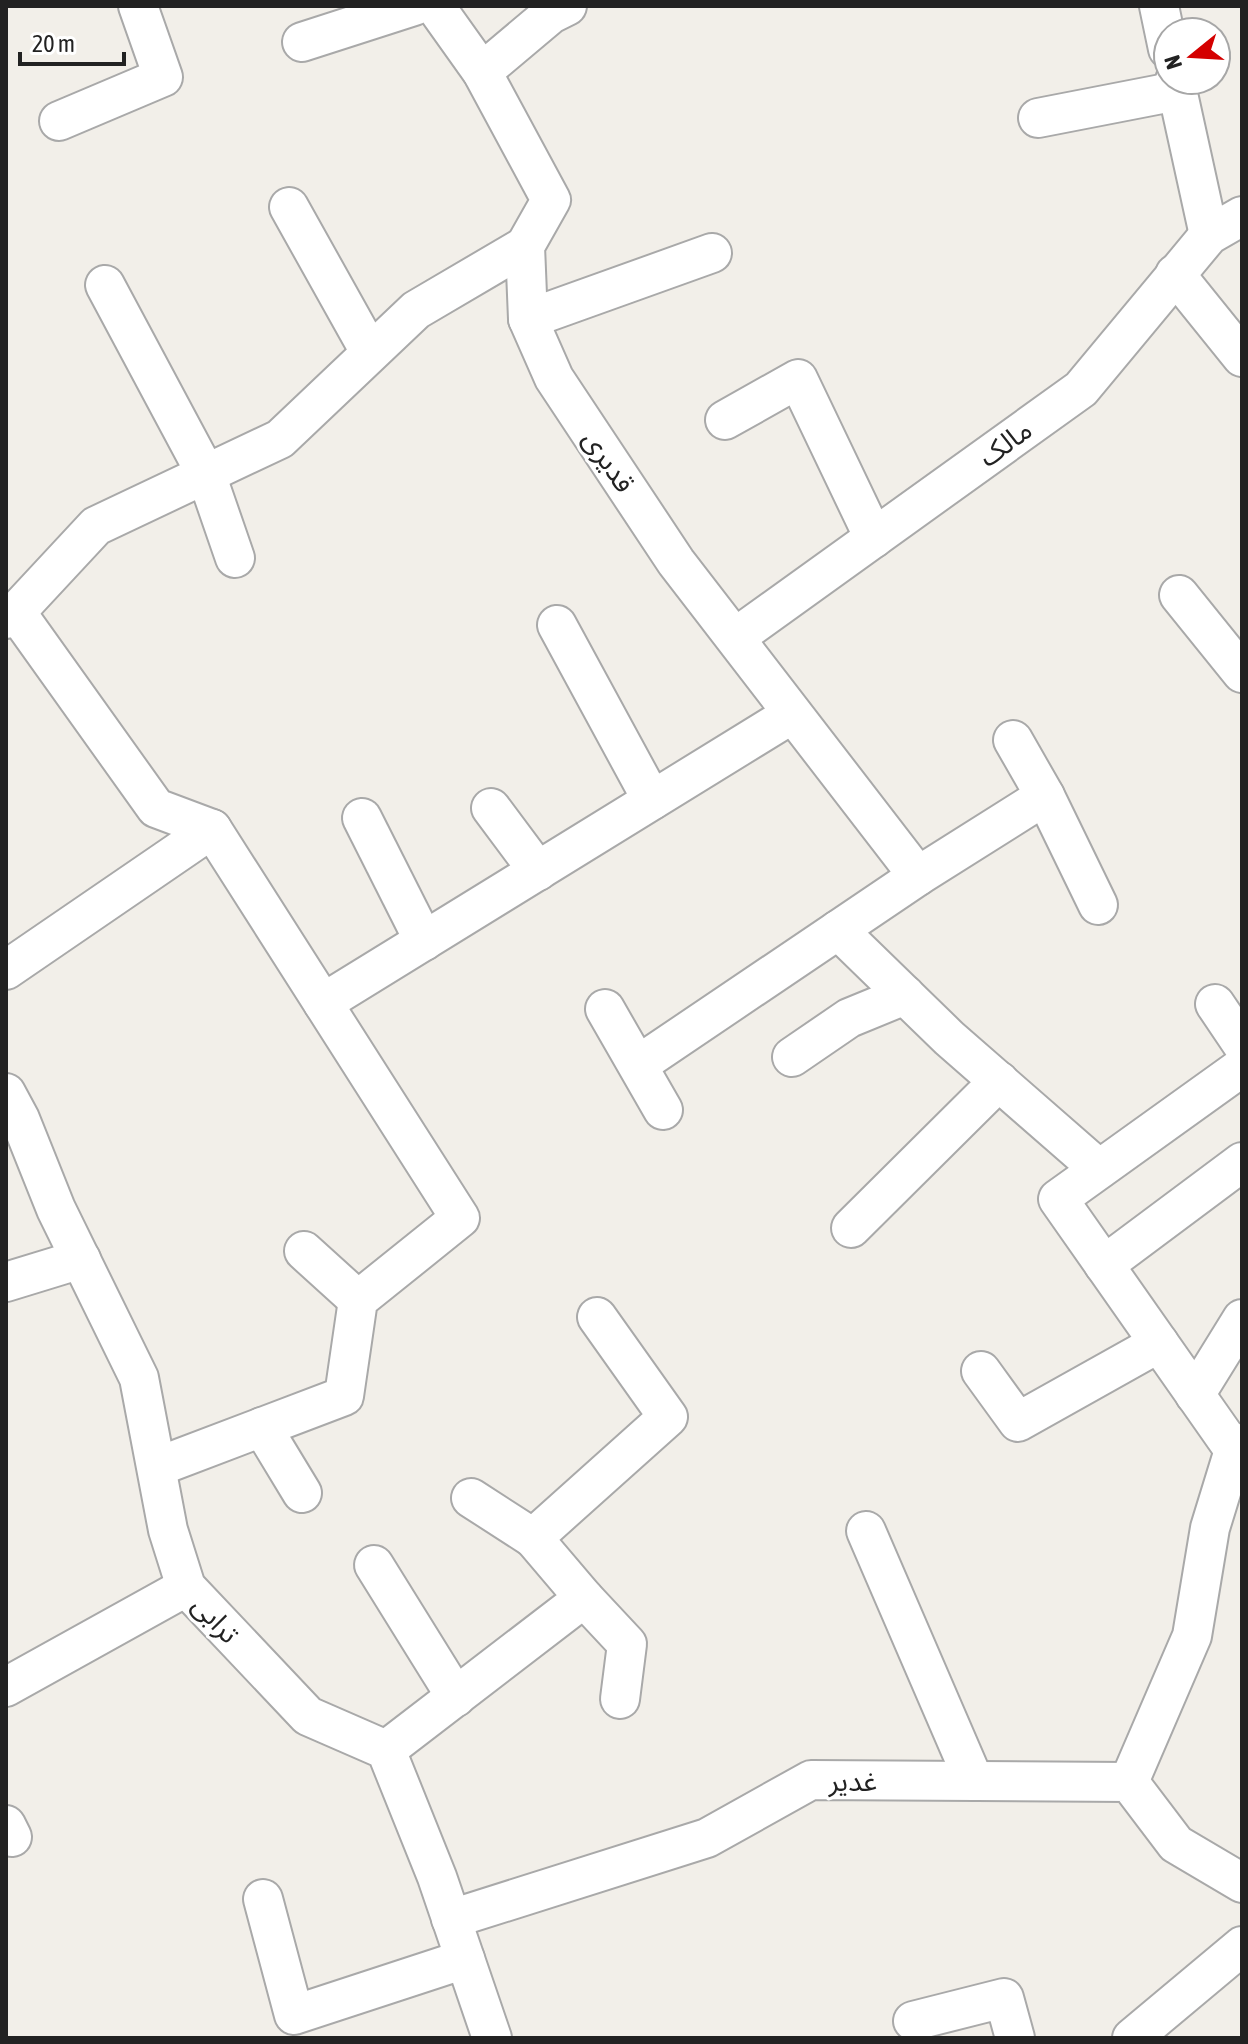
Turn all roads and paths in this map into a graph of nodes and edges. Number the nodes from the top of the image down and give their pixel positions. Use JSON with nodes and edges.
{"nodes":[{"id":1,"x":138,"y":6,"type":"edge"},
{"id":2,"x":414,"y":6,"type":"edge"},
{"id":3,"x":435,"y":6,"type":"edge"},
{"id":4,"x":567,"y":6,"type":"edge"},
{"id":5,"x":302,"y":42,"type":"dead end"},
{"id":6,"x":482,"y":72,"type":"junction"},
{"id":7,"x":1152,"y":92,"type":"edge"},
{"id":8,"x":1178,"y":96,"type":"edge"},
{"id":9,"x":1038,"y":118,"type":"dead end"},
{"id":10,"x":59,"y":121,"type":"dead end"},
{"id":11,"x":289,"y":207,"type":"dead end"},
{"id":12,"x":1242,"y":216,"type":"edge"},
{"id":13,"x":1209,"y":235,"type":"junction"},
{"id":14,"x":525,"y":246,"type":"junction"},
{"id":15,"x":712,"y":253,"type":"dead end"},
{"id":16,"x":1175,"y":274,"type":"junction"},
{"id":17,"x":105,"y":285,"type":"dead end"},
{"id":18,"x":528,"y":319,"type":"junction"},
{"id":19,"x":370,"y":352,"type":"junction"},
{"id":20,"x":1242,"y":357,"type":"edge"},
{"id":21,"x":725,"y":420,"type":"dead end"},
{"id":22,"x":206,"y":474,"type":"junction"},
{"id":23,"x":874,"y":538,"type":"junction"},
{"id":24,"x":235,"y":558,"type":"dead end"},
{"id":25,"x":1179,"y":595,"type":"dead end"},
{"id":26,"x":11,"y":616,"type":"edge"},
{"id":27,"x":557,"y":625,"type":"dead end"},
{"id":28,"x":736,"y":637,"type":"junction"},
{"id":29,"x":1242,"y":673,"type":"edge"},
{"id":30,"x":792,"y":714,"type":"junction"},
{"id":31,"x":1013,"y":740,"type":"dead end"},
{"id":32,"x":1045,"y":796,"type":"junction"},
{"id":33,"x":652,"y":800,"type":"junction"},
{"id":34,"x":491,"y":808,"type":"dead end"},
{"id":35,"x":362,"y":818,"type":"dead end"},
{"id":36,"x":212,"y":829,"type":"junction"},
{"id":37,"x":538,"y":871,"type":"junction"},
{"id":38,"x":918,"y":876,"type":"junction"},
{"id":39,"x":1098,"y":905,"type":"dead end"},
{"id":40,"x":838,"y":930,"type":"junction"},
{"id":41,"x":424,"y":941,"type":"junction"},
{"id":42,"x":6,"y":970,"type":"edge"},
{"id":43,"x":905,"y":995,"type":"junction"},
{"id":44,"x":323,"y":1003,"type":"junction"},
{"id":45,"x":1215,"y":1004,"type":"dead end"},
{"id":46,"x":605,"y":1009,"type":"dead end"},
{"id":47,"x":1242,"y":1044,"type":"edge"},
{"id":48,"x":792,"y":1057,"type":"dead end"},
{"id":49,"x":638,"y":1065,"type":"junction"},
{"id":50,"x":1242,"y":1067,"type":"edge"},
{"id":51,"x":999,"y":1081,"type":"junction"},
{"id":52,"x":6,"y":1093,"type":"edge"},
{"id":53,"x":663,"y":1110,"type":"dead end"},
{"id":54,"x":1242,"y":1162,"type":"edge"},
{"id":55,"x":1099,"y":1169,"type":"junction"},
{"id":56,"x":851,"y":1228,"type":"dead end"},
{"id":57,"x":304,"y":1251,"type":"dead end"},
{"id":58,"x":81,"y":1259,"type":"junction"},
{"id":59,"x":1104,"y":1265,"type":"junction"},
{"id":60,"x":6,"y":1282,"type":"edge"},
{"id":61,"x":358,"y":1300,"type":"junction"},
{"id":62,"x":597,"y":1317,"type":"dead end"},
{"id":63,"x":1242,"y":1319,"type":"edge"},
{"id":64,"x":1159,"y":1343,"type":"junction"},
{"id":65,"x":981,"y":1371,"type":"dead end"},
{"id":66,"x":1195,"y":1395,"type":"junction"},
{"id":67,"x":262,"y":1427,"type":"junction"},
{"id":68,"x":1238,"y":1446,"type":"edge"},
{"id":69,"x":157,"y":1467,"type":"junction"},
{"id":70,"x":302,"y":1493,"type":"dead end"},
{"id":71,"x":471,"y":1498,"type":"dead end"},
{"id":72,"x":866,"y":1531,"type":"dead end"},
{"id":73,"x":1226,"y":1534,"type":"edge"},
{"id":74,"x":533,"y":1538,"type":"junction"},
{"id":75,"x":374,"y":1565,"type":"dead end"},
{"id":76,"x":186,"y":1587,"type":"junction"},
{"id":77,"x":584,"y":1598,"type":"junction"},
{"id":78,"x":6,"y":1687,"type":"edge"},
{"id":79,"x":456,"y":1697,"type":"junction"},
{"id":80,"x":620,"y":1699,"type":"dead end"},
{"id":81,"x":386,"y":1750,"type":"junction"},
{"id":82,"x":974,"y":1781,"type":"junction"},
{"id":83,"x":1129,"y":1782,"type":"junction"},
{"id":84,"x":1242,"y":1883,"type":"edge"},
{"id":85,"x":263,"y":1899,"type":"dead end"},
{"id":86,"x":451,"y":1919,"type":"junction"},
{"id":87,"x":1242,"y":1946,"type":"edge"},
{"id":88,"x":465,"y":1959,"type":"junction"},
{"id":89,"x":913,"y":2021,"type":"dead end"},
{"id":90,"x":492,"y":2038,"type":"edge"},
{"id":91,"x":1015,"y":2038,"type":"edge"},
{"id":92,"x":1132,"y":2038,"type":"edge"}],
"edges":[{"from":1,"to":10,"type":"street"},
{"from":2,"to":5,"type":"street"},
{"from":3,"to":6,"type":"street"},
{"from":4,"to":6,"type":"street"},
{"from":6,"to":14,"type":"street"},
{"from":7,"to":9,"type":"street"},
{"from":8,"to":13,"type":"street"},
{"from":11,"to":19,"type":"street"},
{"from":12,"to":13,"type":"street","name":"مالک"},
{"from":13,"to":16,"type":"street","name":"مالک"},
{"from":14,"to":18,"type":"street","name":"قدیری"},
{"from":14,"to":19,"type":"street"},
{"from":15,"to":18,"type":"street"},
{"from":16,"to":20,"type":"street"},
{"from":16,"to":23,"type":"street","name":"مالک"},
{"from":17,"to":22,"type":"street"},
{"from":18,"to":28,"type":"street","name":"قدیری"},
{"from":19,"to":22,"type":"street"},
{"from":21,"to":23,"type":"street"},
{"from":22,"to":24,"type":"street"},
{"from":22,"to":26,"type":"street"},
{"from":23,"to":28,"type":"street","name":"مالک"},
{"from":25,"to":29,"type":"street"},
{"from":26,"to":36,"type":"street"},
{"from":27,"to":33,"type":"street"},
{"from":28,"to":30,"type":"street","name":"قدیری"},
{"from":30,"to":33,"type":"street"},
{"from":30,"to":38,"type":"street","name":"قدیری"},
{"from":31,"to":32,"type":"street"},
{"from":32,"to":38,"type":"street"},
{"from":32,"to":39,"type":"street"},
{"from":33,"to":37,"type":"street"},
{"from":34,"to":37,"type":"street"},
{"from":35,"to":41,"type":"street"},
{"from":36,"to":42,"type":"street"},
{"from":36,"to":44,"type":"street"},
{"from":37,"to":41,"type":"street"},
{"from":38,"to":40,"type":"street"},
{"from":40,"to":43,"type":"street"},
{"from":40,"to":49,"type":"street"},
{"from":41,"to":44,"type":"street"},
{"from":43,"to":48,"type":"street"},
{"from":43,"to":51,"type":"street"},
{"from":44,"to":61,"type":"street"},
{"from":45,"to":47,"type":"street"},
{"from":46,"to":49,"type":"street"},
{"from":49,"to":53,"type":"street"},
{"from":50,"to":55,"type":"street"},
{"from":51,"to":55,"type":"street"},
{"from":51,"to":56,"type":"street"},
{"from":52,"to":58,"type":"street","name":"ترابی"},
{"from":54,"to":59,"type":"street"},
{"from":55,"to":59,"type":"street"},
{"from":57,"to":61,"type":"street"},
{"from":58,"to":60,"type":"street"},
{"from":58,"to":69,"type":"street","name":"ترابی"},
{"from":59,"to":64,"type":"street"},
{"from":61,"to":67,"type":"street"},
{"from":62,"to":74,"type":"street"},
{"from":63,"to":66,"type":"street"},
{"from":64,"to":65,"type":"street"},
{"from":64,"to":66,"type":"street"},
{"from":66,"to":68,"type":"street"},
{"from":67,"to":69,"type":"street"},
{"from":67,"to":70,"type":"street"},
{"from":68,"to":73,"type":"street"},
{"from":69,"to":76,"type":"street","name":"ترابی"},
{"from":71,"to":74,"type":"street"},
{"from":72,"to":82,"type":"street"},
{"from":73,"to":83,"type":"street"},
{"from":74,"to":77,"type":"street"},
{"from":75,"to":79,"type":"street"},
{"from":76,"to":78,"type":"street"},
{"from":76,"to":81,"type":"street","name":"ترابی"},
{"from":77,"to":79,"type":"street"},
{"from":77,"to":80,"type":"street"},
{"from":79,"to":81,"type":"street"},
{"from":81,"to":86,"type":"street"},
{"from":82,"to":83,"type":"street","name":"غدیر"},
{"from":82,"to":86,"type":"street","name":"غدیر"},
{"from":83,"to":84,"type":"street"},
{"from":85,"to":88,"type":"street"},
{"from":86,"to":88,"type":"street"},
{"from":87,"to":92,"type":"street"},
{"from":88,"to":90,"type":"street"},
{"from":89,"to":91,"type":"street"}]}
